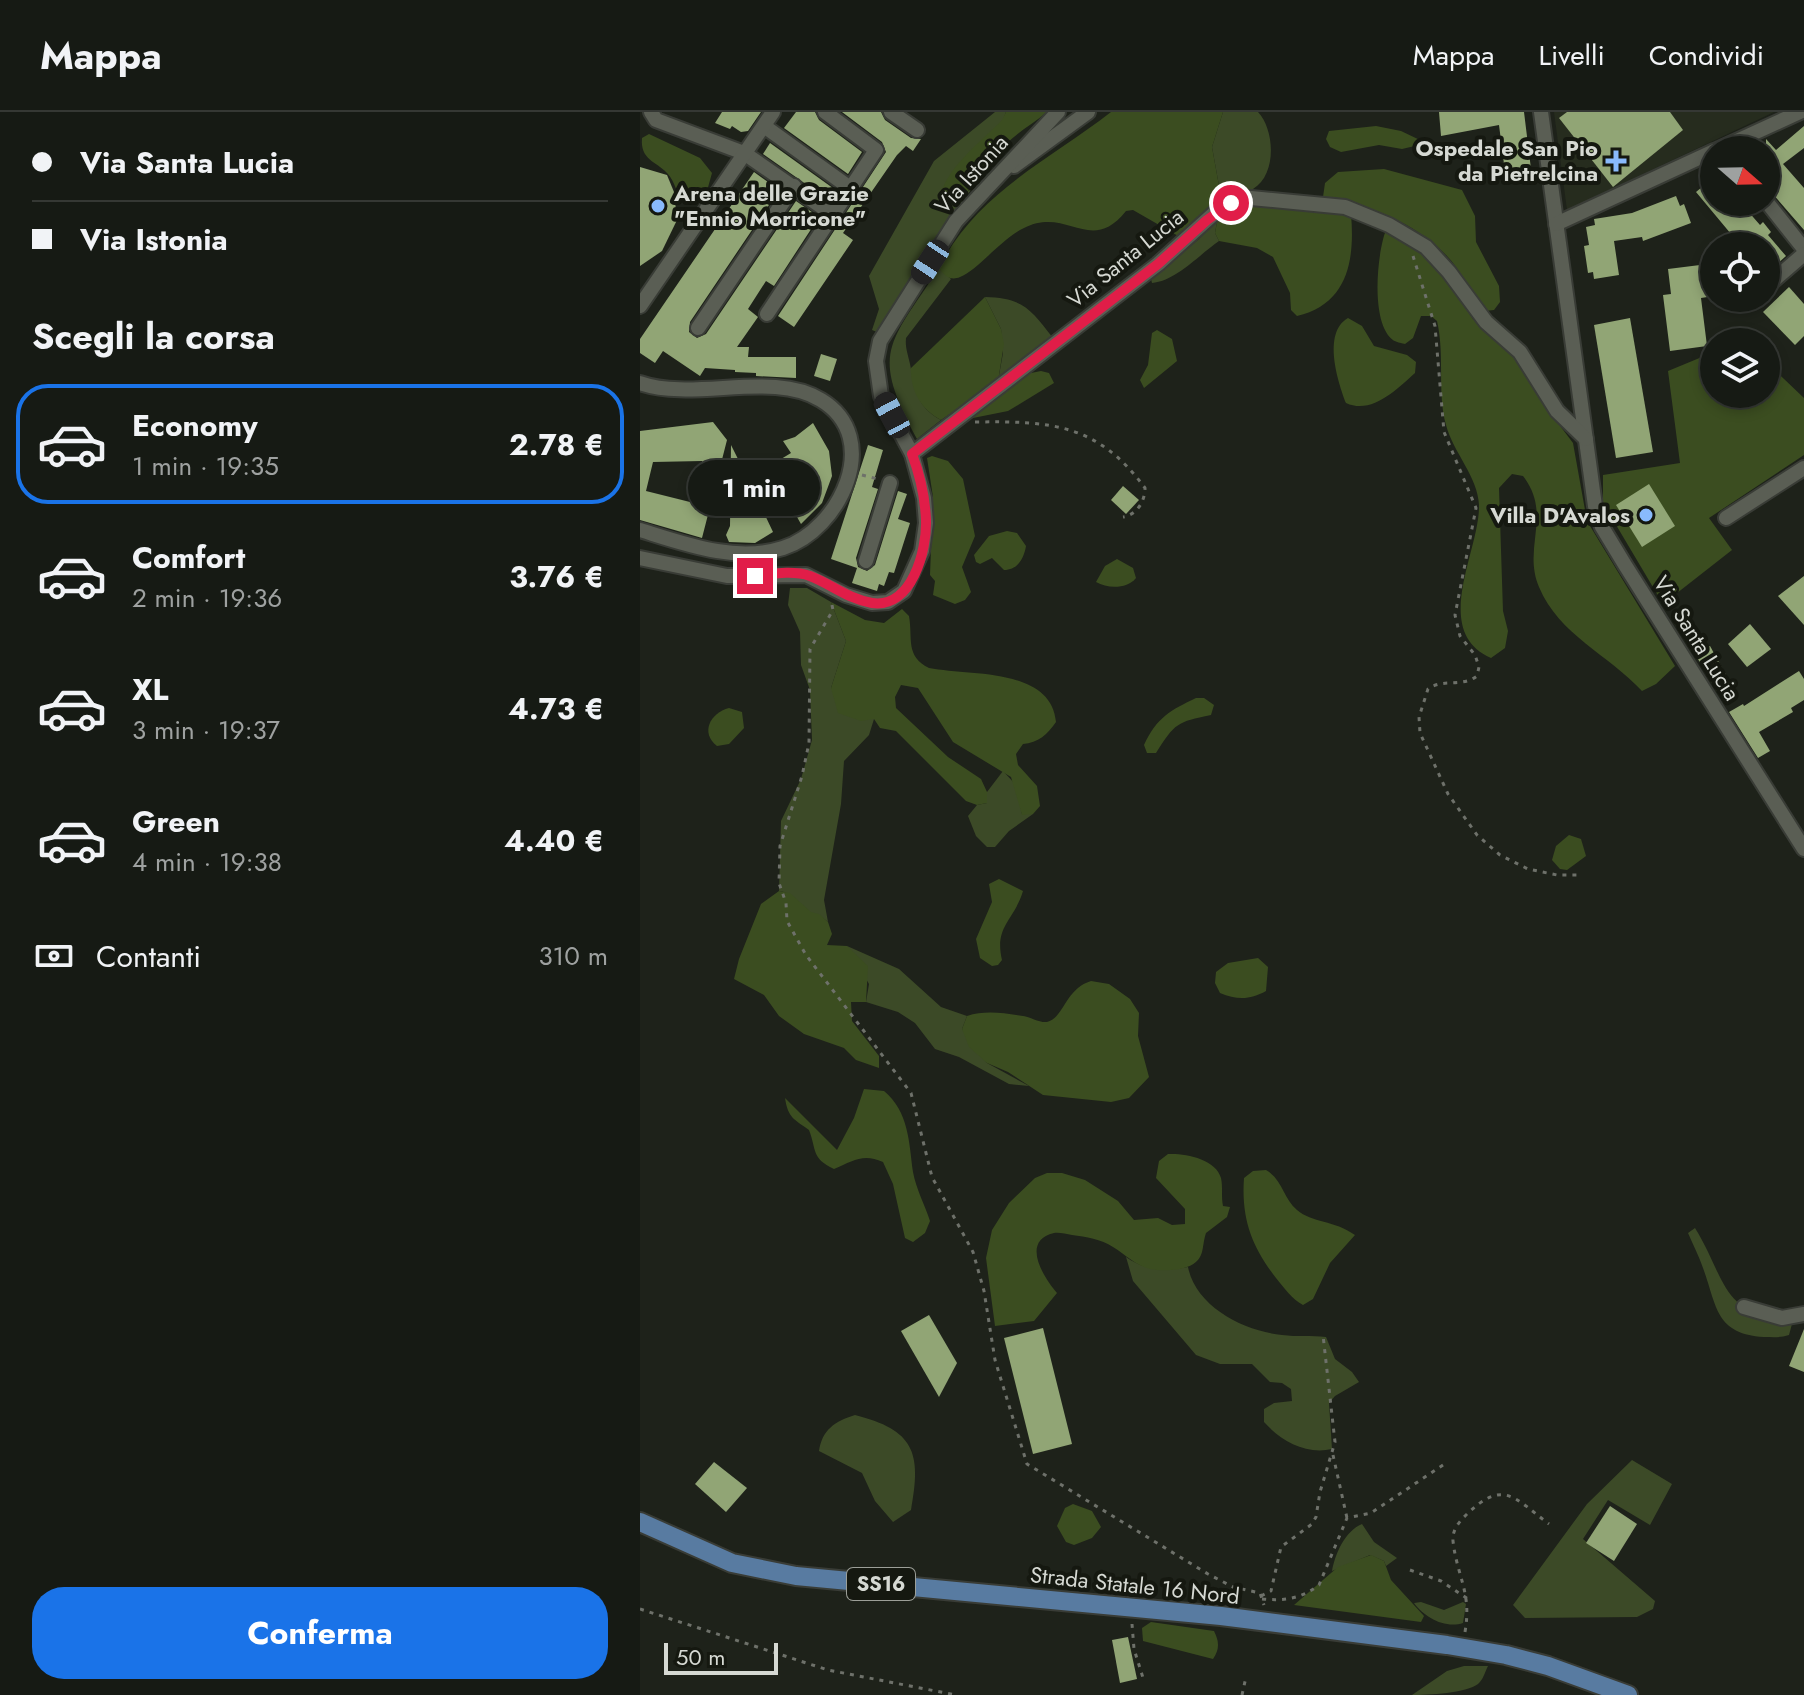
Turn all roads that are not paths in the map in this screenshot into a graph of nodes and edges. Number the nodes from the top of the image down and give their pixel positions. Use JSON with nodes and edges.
{"nodes":[{"id":1,"x":651,"y":112,"type":"edge"},
{"id":2,"x":773,"y":112,"type":"edge"},
{"id":3,"x":825,"y":112,"type":"edge"},
{"id":4,"x":891,"y":112,"type":"edge"},
{"id":5,"x":1058,"y":112,"type":"edge"},
{"id":6,"x":1088,"y":112,"type":"edge"},
{"id":7,"x":1541,"y":112,"type":"edge"},
{"id":8,"x":1800,"y":112,"type":"edge"},
{"id":9,"x":764,"y":126,"type":"junction"},
{"id":10,"x":917,"y":130,"type":"dead end"},
{"id":11,"x":1749,"y":136,"type":"edge"},
{"id":12,"x":744,"y":153,"type":"junction"},
{"id":13,"x":1700,"y":159,"type":"edge"},
{"id":14,"x":996,"y":178,"type":"junction"},
{"id":15,"x":794,"y":186,"type":"junction"},
{"id":16,"x":850,"y":188,"type":"junction"},
{"id":17,"x":832,"y":214,"type":"junction"},
{"id":18,"x":1777,"y":216,"type":"edge"},
{"id":19,"x":1556,"y":224,"type":"junction"},
{"id":20,"x":1804,"y":252,"type":"edge"},
{"id":21,"x":1780,"y":274,"type":"edge"},
{"id":22,"x":640,"y":306,"type":"edge"},
{"id":23,"x":767,"y":314,"type":"dead end"},
{"id":24,"x":698,"y":328,"type":"dead end"},
{"id":25,"x":640,"y":383,"type":"edge"},
{"id":26,"x":1586,"y":439,"type":"junction"},
{"id":27,"x":912,"y":454,"type":"junction"},
{"id":28,"x":1804,"y":468,"type":"edge"},
{"id":29,"x":890,"y":483,"type":"dead end"},
{"id":30,"x":1726,"y":518,"type":"dead end"},
{"id":31,"x":640,"y":530,"type":"edge"},
{"id":32,"x":640,"y":558,"type":"edge"},
{"id":33,"x":866,"y":561,"type":"dead end"},
{"id":34,"x":1804,"y":849,"type":"edge"},
{"id":35,"x":1744,"y":1307,"type":"dead end"},
{"id":36,"x":1804,"y":1314,"type":"edge"},
{"id":37,"x":640,"y":1522,"type":"edge"},
{"id":38,"x":1628,"y":1695,"type":"edge"}],
"edges":[{"from":1,"to":12,"type":"street"},
{"from":2,"to":9,"type":"street"},
{"from":3,"to":16,"type":"street"},
{"from":4,"to":10,"type":"street"},
{"from":5,"to":14,"type":"street","name":"Via Istonia"},
{"from":6,"to":14,"type":"street"},
{"from":7,"to":19,"type":"street","name":"Via Santa Lucia"},
{"from":8,"to":11,"type":"street"},
{"from":9,"to":12,"type":"street"},
{"from":9,"to":16,"type":"street"},
{"from":12,"to":15,"type":"street"},
{"from":12,"to":22,"type":"street"},
{"from":13,"to":19,"type":"street"},
{"from":14,"to":27,"type":"street","name":"Via Istonia"},
{"from":15,"to":17,"type":"street"},
{"from":15,"to":24,"type":"street"},
{"from":16,"to":17,"type":"street"},
{"from":17,"to":23,"type":"street"},
{"from":18,"to":20,"type":"street"},
{"from":19,"to":26,"type":"street","name":"Via Santa Lucia"},
{"from":20,"to":21,"type":"street"},
{"from":25,"to":31,"type":"street"},
{"from":26,"to":27,"type":"street","name":"Via Santa Lucia"},
{"from":26,"to":34,"type":"street","name":"Via Santa Lucia"},
{"from":27,"to":32,"type":"street","name":"Via Istonia"},
{"from":28,"to":30,"type":"street"},
{"from":29,"to":33,"type":"street"},
{"from":35,"to":36,"type":"street"},
{"from":37,"to":38,"type":"main road","name":"Strada Statale 16 Nord","number":"SS16"}]}
